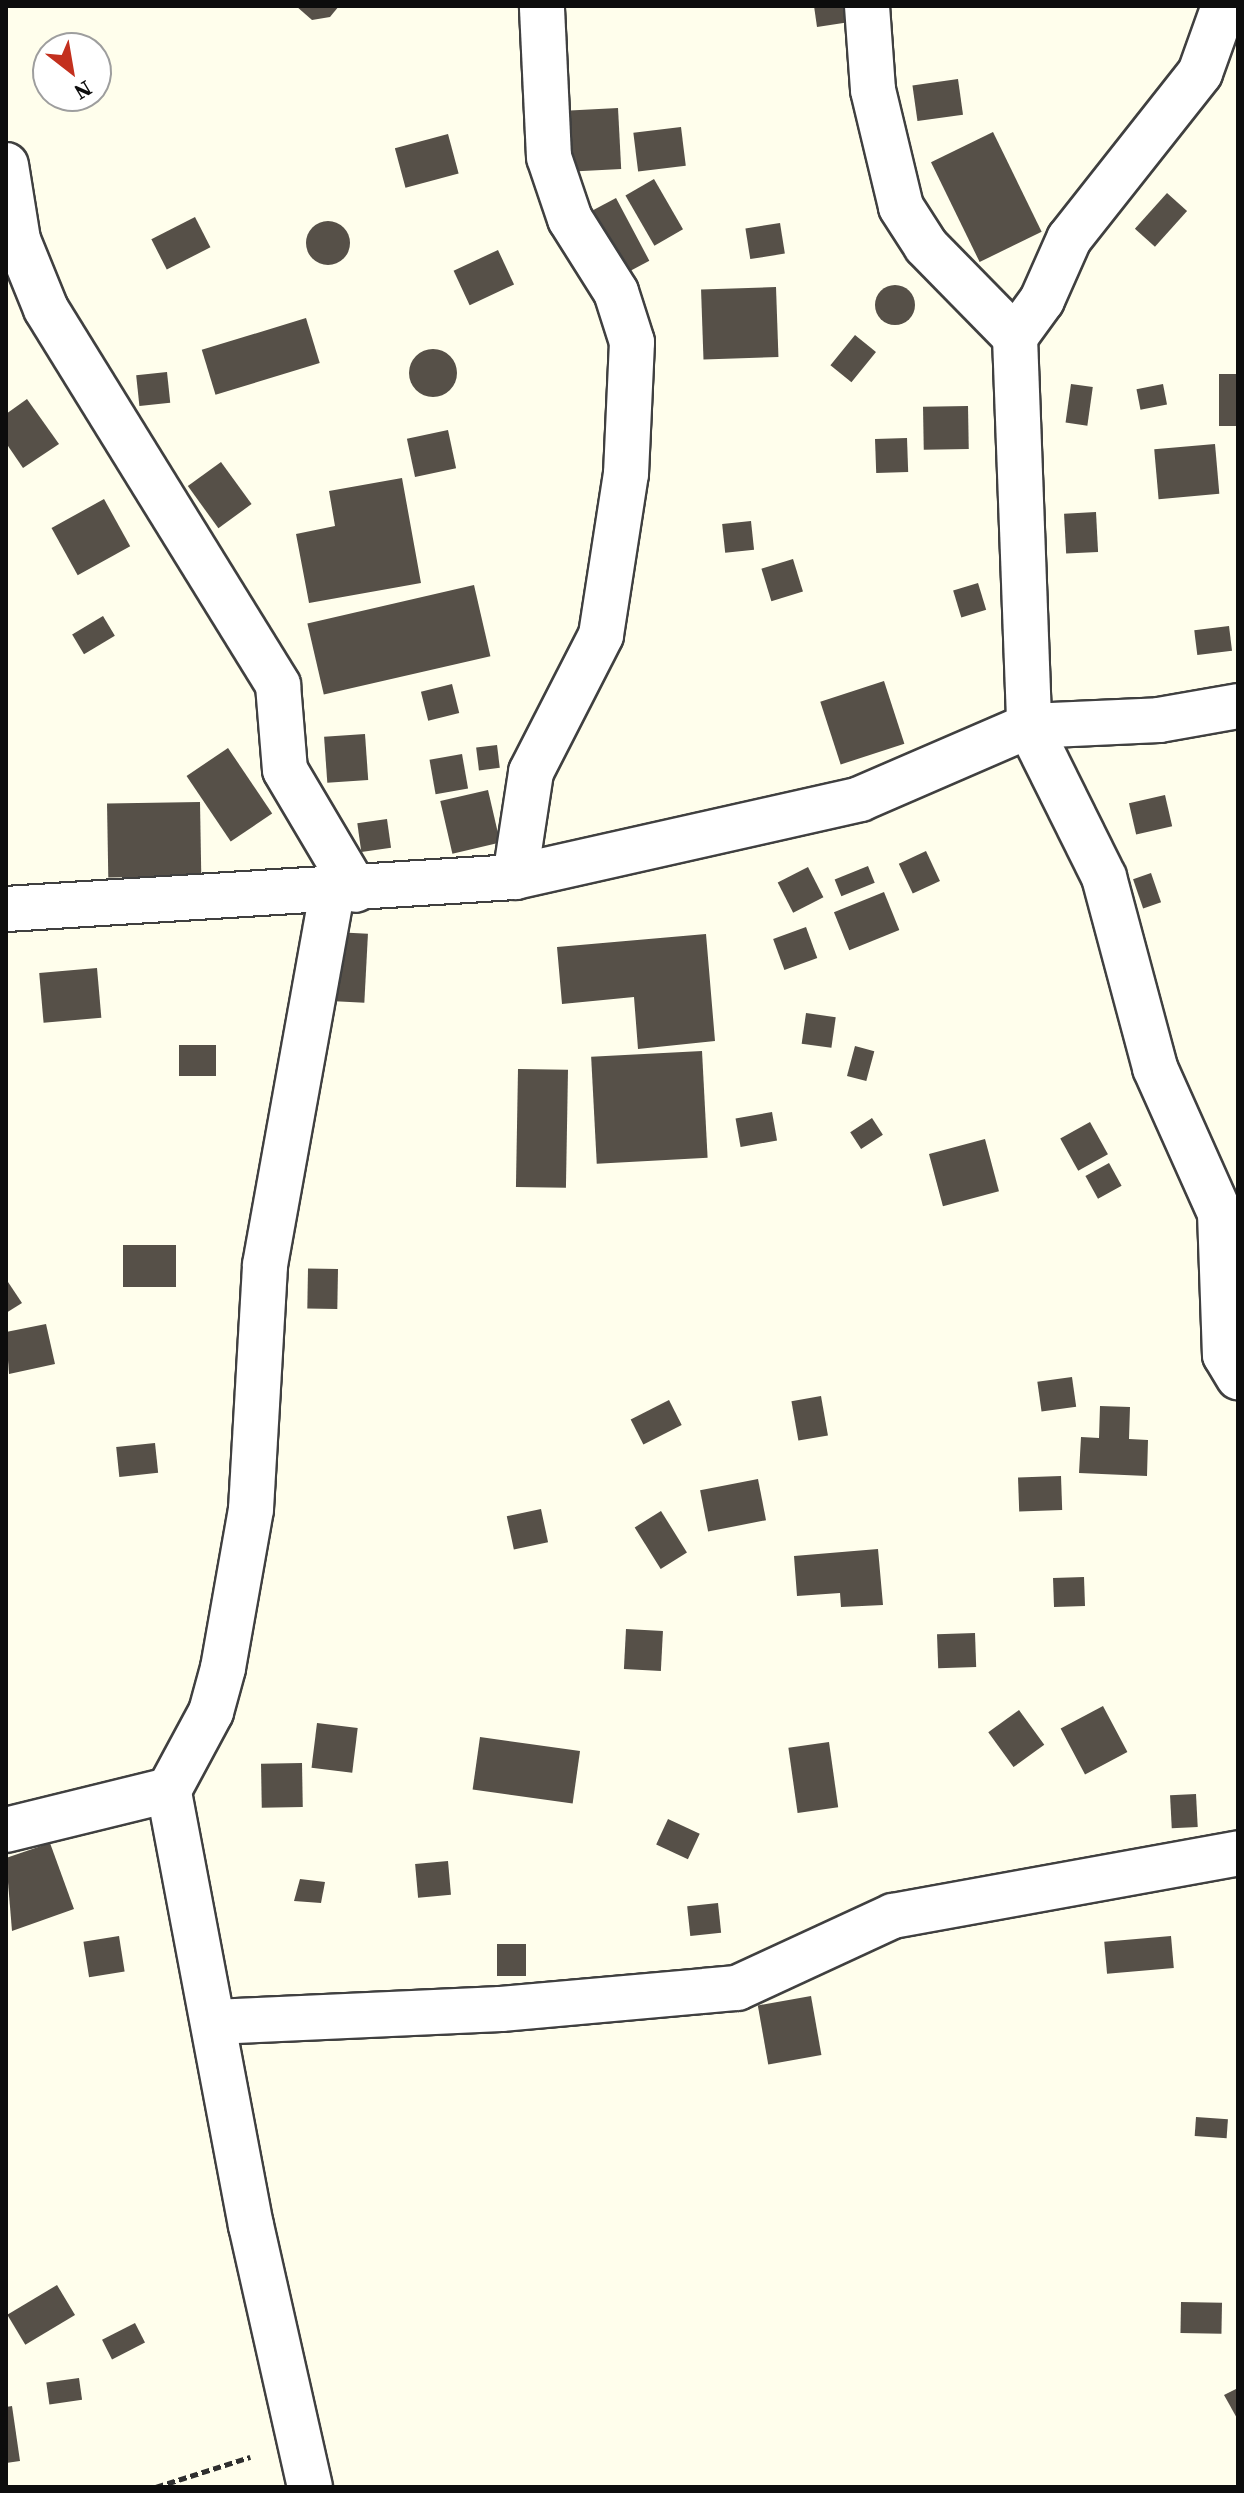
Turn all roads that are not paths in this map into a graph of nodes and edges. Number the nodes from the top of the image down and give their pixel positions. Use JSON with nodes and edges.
{"nodes":[{"id":1,"x":542,"y":6,"type":"edge"},
{"id":2,"x":867,"y":6,"type":"edge"},
{"id":3,"x":1224,"y":6,"type":"edge"},
{"id":4,"x":6,"y":165,"type":"edge"},
{"id":5,"x":1015,"y":337,"type":"junction"},
{"id":6,"x":1238,"y":706,"type":"edge"},
{"id":7,"x":1029,"y":726,"type":"junction"},
{"id":8,"x":515,"y":877,"type":"junction"},
{"id":9,"x":344,"y":891,"type":"junction"},
{"id":10,"x":6,"y":909,"type":"edge"},
{"id":11,"x":1229,"y":1214,"type":"edge"},
{"id":12,"x":1238,"y":1377,"type":"edge"},
{"id":13,"x":169,"y":1790,"type":"junction"},
{"id":14,"x":6,"y":1830,"type":"edge"},
{"id":15,"x":1238,"y":1853,"type":"edge"},
{"id":16,"x":214,"y":2022,"type":"junction"},
{"id":17,"x":310,"y":2487,"type":"edge"}],
"edges":[{"from":1,"to":8,"type":"street"},
{"from":2,"to":5,"type":"street"},
{"from":3,"to":5,"type":"street"},
{"from":4,"to":9,"type":"street"},
{"from":5,"to":7,"type":"street"},
{"from":6,"to":7,"type":"street"},
{"from":7,"to":8,"type":"street"},
{"from":7,"to":11,"type":"street"},
{"from":8,"to":9,"type":"street"},
{"from":9,"to":10,"type":"street"},
{"from":9,"to":13,"type":"street"},
{"from":11,"to":12,"type":"street"},
{"from":13,"to":14,"type":"street"},
{"from":13,"to":16,"type":"street"},
{"from":15,"to":16,"type":"street"},
{"from":16,"to":17,"type":"street"}]}
